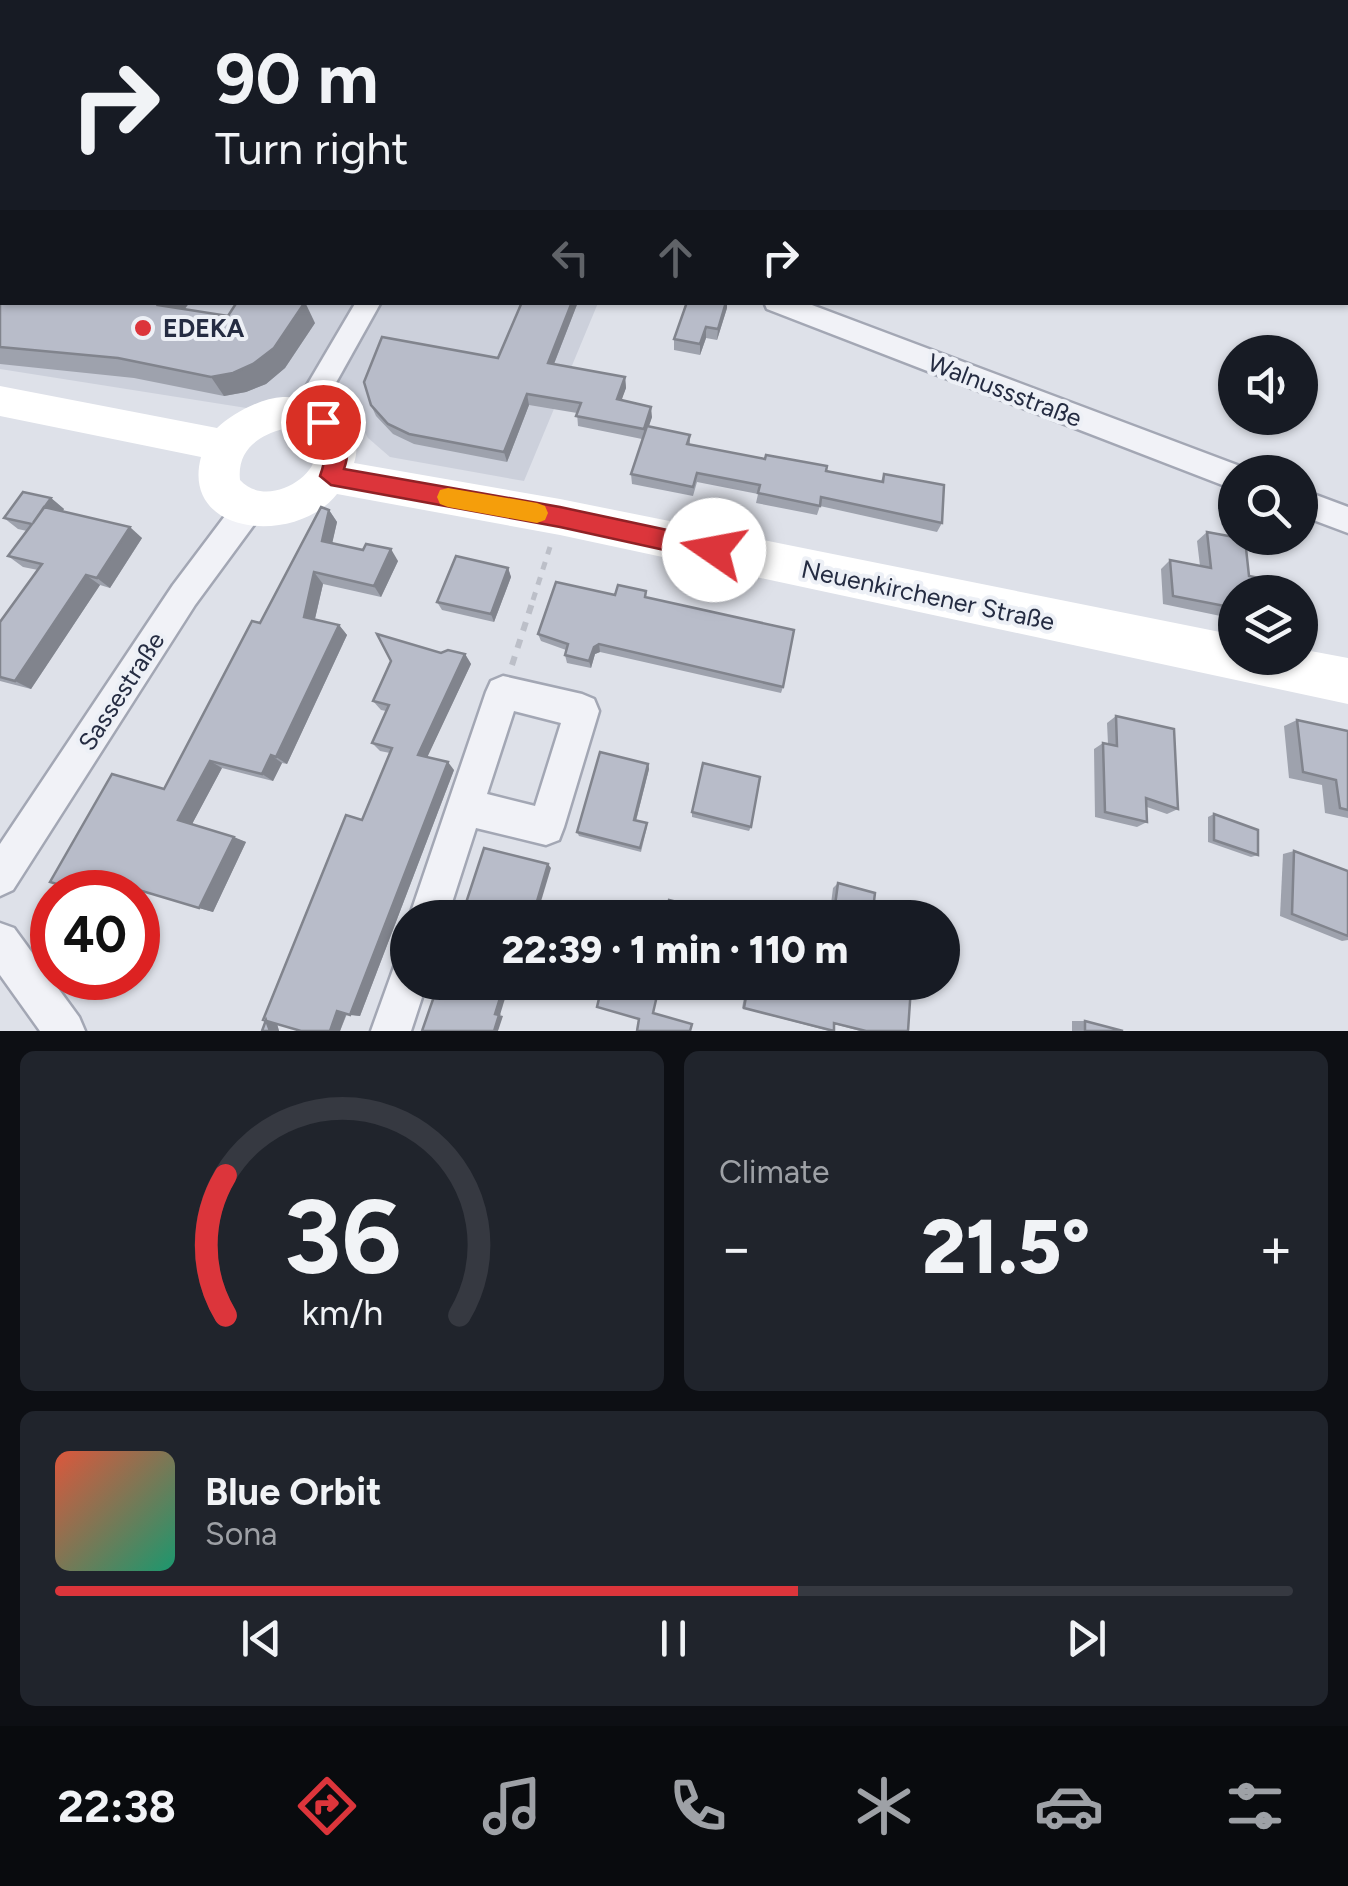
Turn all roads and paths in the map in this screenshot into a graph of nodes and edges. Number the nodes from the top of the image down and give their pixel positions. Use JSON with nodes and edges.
{"nodes":[{"id":1,"x":367,"y":305,"type":"edge"},
{"id":2,"x":784,"y":305,"type":"edge"},
{"id":3,"x":0,"y":400,"type":"edge"},
{"id":4,"x":304,"y":414,"type":"junction"},
{"id":5,"x":226,"y":446,"type":"junction"},
{"id":6,"x":1218,"y":471,"type":"edge"},
{"id":7,"x":331,"y":476,"type":"junction"},
{"id":8,"x":248,"y":509,"type":"junction"},
{"id":9,"x":1318,"y":509,"type":"edge"},
{"id":10,"x":560,"y":517,"type":"junction"},
{"id":11,"x":1348,"y":520,"type":"edge"},
{"id":12,"x":1348,"y":681,"type":"edge"},
{"id":13,"x":503,"y":692,"type":"junction"},
{"id":14,"x":465,"y":807,"type":"junction"},
{"id":15,"x":0,"y":877,"type":"edge"},
{"id":16,"x":434,"y":900,"type":"edge"},
{"id":17,"x":0,"y":942,"type":"edge"},
{"id":18,"x":402,"y":1000,"type":"edge"},
{"id":19,"x":65,"y":1031,"type":"edge"},
{"id":20,"x":391,"y":1031,"type":"edge"}],
"edges":[{"from":1,"to":4,"type":"street"},
{"from":2,"to":6,"type":"street","name":"Walnussstraße"},
{"from":3,"to":5,"type":"street"},
{"from":4,"to":5,"type":"street"},
{"from":4,"to":7,"type":"street"},
{"from":5,"to":8,"type":"street"},
{"from":7,"to":8,"type":"street"},
{"from":7,"to":10,"type":"street","name":"Neuenkirchener Straße"},
{"from":8,"to":15,"type":"street","name":"Sassestraße"},
{"from":9,"to":11,"type":"street"},
{"from":10,"to":12,"type":"street","name":"Neuenkirchener Straße"},
{"from":10,"to":13,"type":"path"},
{"from":13,"to":14,"type":"street"},
{"from":13,"to":14,"type":"street"},
{"from":14,"to":16,"type":"street"},
{"from":17,"to":19,"type":"street"},
{"from":18,"to":20,"type":"street"}]}
